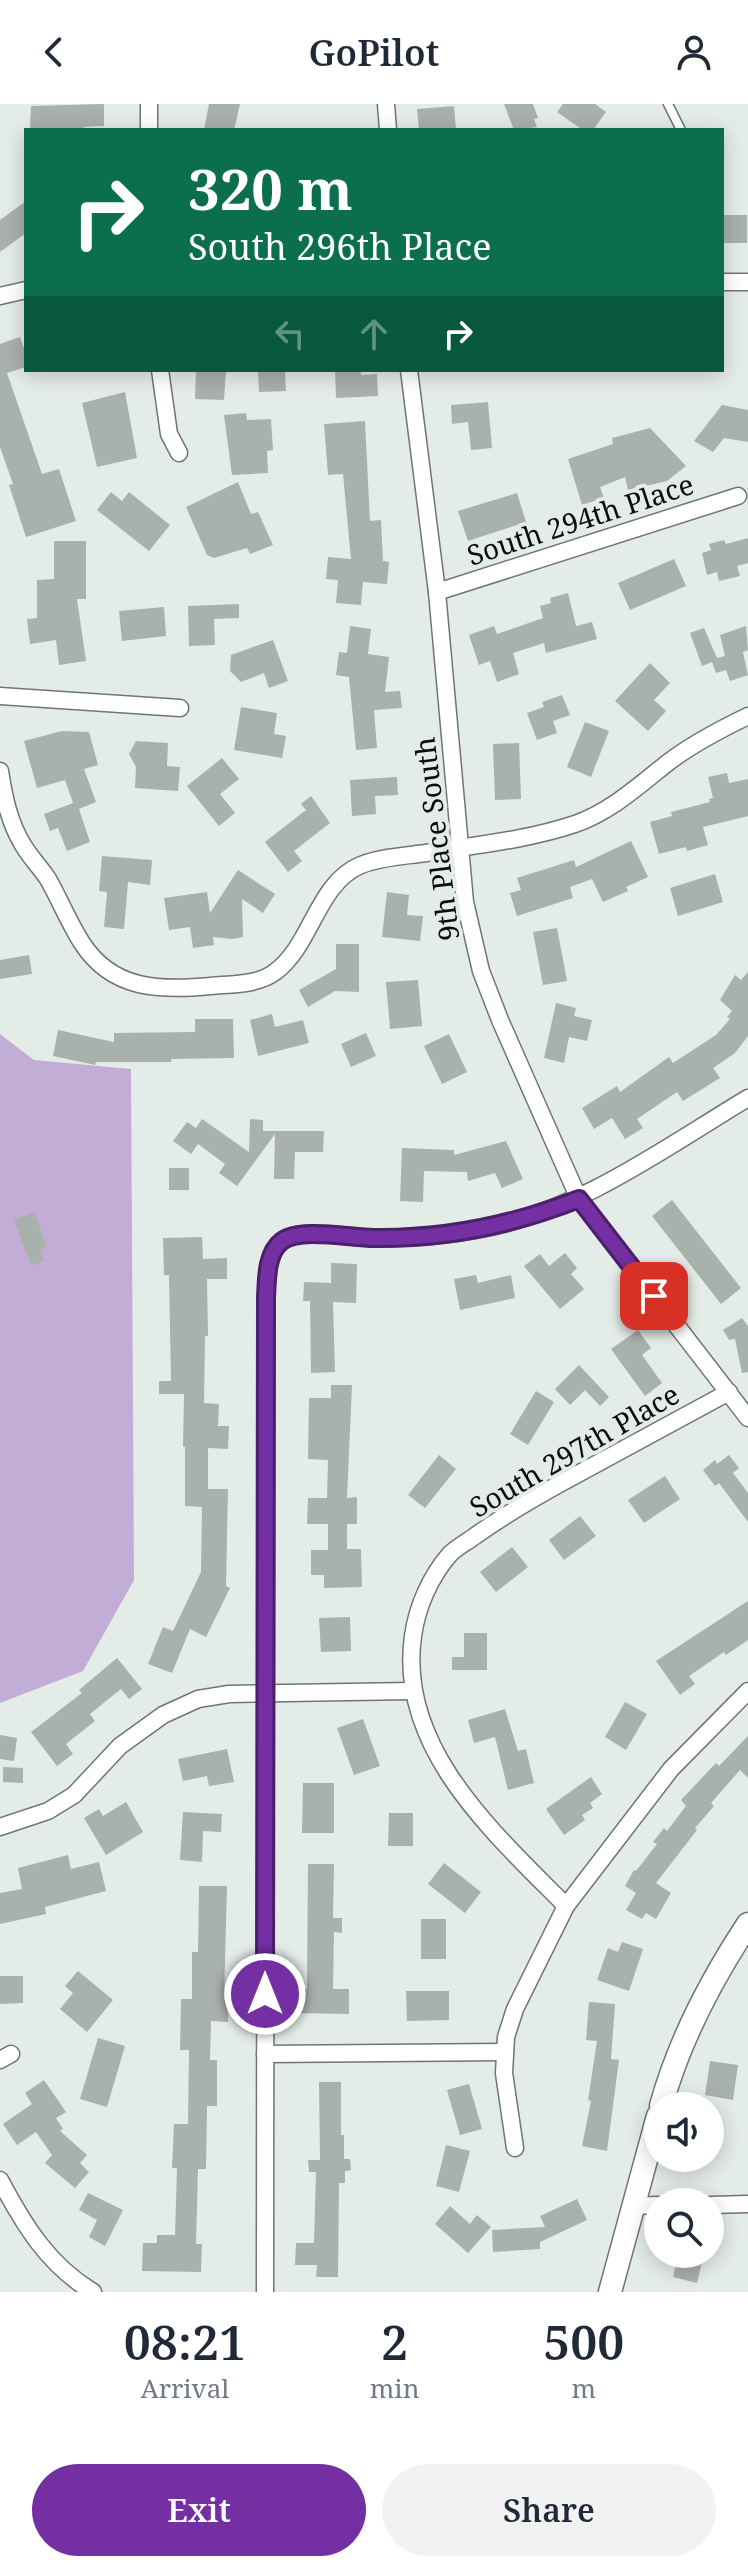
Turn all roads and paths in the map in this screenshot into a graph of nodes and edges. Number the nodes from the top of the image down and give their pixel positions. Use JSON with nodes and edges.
{"nodes":[{"id":1,"x":149,"y":104,"type":"edge"},
{"id":2,"x":386,"y":104,"type":"edge"},
{"id":3,"x":668,"y":104,"type":"edge"},
{"id":4,"x":149,"y":128,"type":"edge"},
{"id":5,"x":388,"y":128,"type":"edge"},
{"id":6,"x":680,"y":128,"type":"dead end"},
{"id":7,"x":724,"y":282,"type":"edge"},
{"id":8,"x":748,"y":282,"type":"edge"},
{"id":9,"x":24,"y":290,"type":"edge"},
{"id":10,"x":0,"y":296,"type":"edge"},
{"id":11,"x":160,"y":372,"type":"edge"},
{"id":12,"x":409,"y":372,"type":"edge"},
{"id":13,"x":179,"y":453,"type":"dead end"},
{"id":14,"x":738,"y":496,"type":"dead end"},
{"id":15,"x":437,"y":592,"type":"junction"},
{"id":16,"x":0,"y":696,"type":"edge"},
{"id":17,"x":180,"y":708,"type":"dead end"},
{"id":18,"x":748,"y":716,"type":"edge"},
{"id":19,"x":0,"y":771,"type":"edge"},
{"id":20,"x":460,"y":848,"type":"junction"},
{"id":21,"x":748,"y":1098,"type":"edge"},
{"id":22,"x":579,"y":1199,"type":"junction"},
{"id":23,"x":729,"y":1392,"type":"junction"},
{"id":24,"x":748,"y":1418,"type":"edge"},
{"id":25,"x":412,"y":1691,"type":"junction"},
{"id":26,"x":748,"y":1691,"type":"edge"},
{"id":27,"x":265,"y":1694,"type":"junction"},
{"id":28,"x":0,"y":1827,"type":"edge"},
{"id":29,"x":566,"y":1906,"type":"junction"},
{"id":30,"x":748,"y":1924,"type":"edge"},
{"id":31,"x":505,"y":2052,"type":"junction"},
{"id":32,"x":265,"y":2054,"type":"junction"},
{"id":33,"x":665,"y":2092,"type":"edge"},
{"id":34,"x":515,"y":2148,"type":"dead end"},
{"id":35,"x":644,"y":2166,"type":"edge"},
{"id":36,"x":0,"y":2180,"type":"edge"},
{"id":37,"x":748,"y":2204,"type":"edge"},
{"id":38,"x":724,"y":2205,"type":"edge"},
{"id":39,"x":633,"y":2206,"type":"junction"},
{"id":40,"x":644,"y":2206,"type":"edge"},
{"id":41,"x":93,"y":2292,"type":"edge"},
{"id":42,"x":265,"y":2292,"type":"edge"},
{"id":43,"x":610,"y":2292,"type":"edge"}],
"edges":[{"from":1,"to":4,"type":"street"},
{"from":2,"to":5,"type":"street"},
{"from":3,"to":6,"type":"lane"},
{"from":7,"to":8,"type":"street"},
{"from":9,"to":10,"type":"street"},
{"from":11,"to":13,"type":"street"},
{"from":12,"to":15,"type":"street","name":"9th Place South"},
{"from":14,"to":15,"type":"street","name":"South 294th Place"},
{"from":15,"to":20,"type":"street","name":"9th Place South"},
{"from":16,"to":17,"type":"street"},
{"from":18,"to":20,"type":"street"},
{"from":19,"to":20,"type":"street"},
{"from":20,"to":22,"type":"street","name":"9th Place South"},
{"from":21,"to":22,"type":"street"},
{"from":22,"to":23,"type":"street","name":"9th Place South"},
{"from":22,"to":27,"type":"street"},
{"from":23,"to":24,"type":"street","name":"9th Place South"},
{"from":23,"to":25,"type":"street","name":"South 297th Place"},
{"from":25,"to":27,"type":"street"},
{"from":25,"to":29,"type":"street","name":"South 297th Place"},
{"from":26,"to":29,"type":"street"},
{"from":27,"to":28,"type":"street"},
{"from":27,"to":32,"type":"street"},
{"from":29,"to":31,"type":"street"},
{"from":30,"to":33,"type":"main road"},
{"from":31,"to":32,"type":"street"},
{"from":31,"to":34,"type":"street"},
{"from":32,"to":42,"type":"street"},
{"from":35,"to":39,"type":"main road"},
{"from":36,"to":41,"type":"street"},
{"from":37,"to":38,"type":"street"},
{"from":39,"to":40,"type":"street"},
{"from":39,"to":43,"type":"main road"}]}
